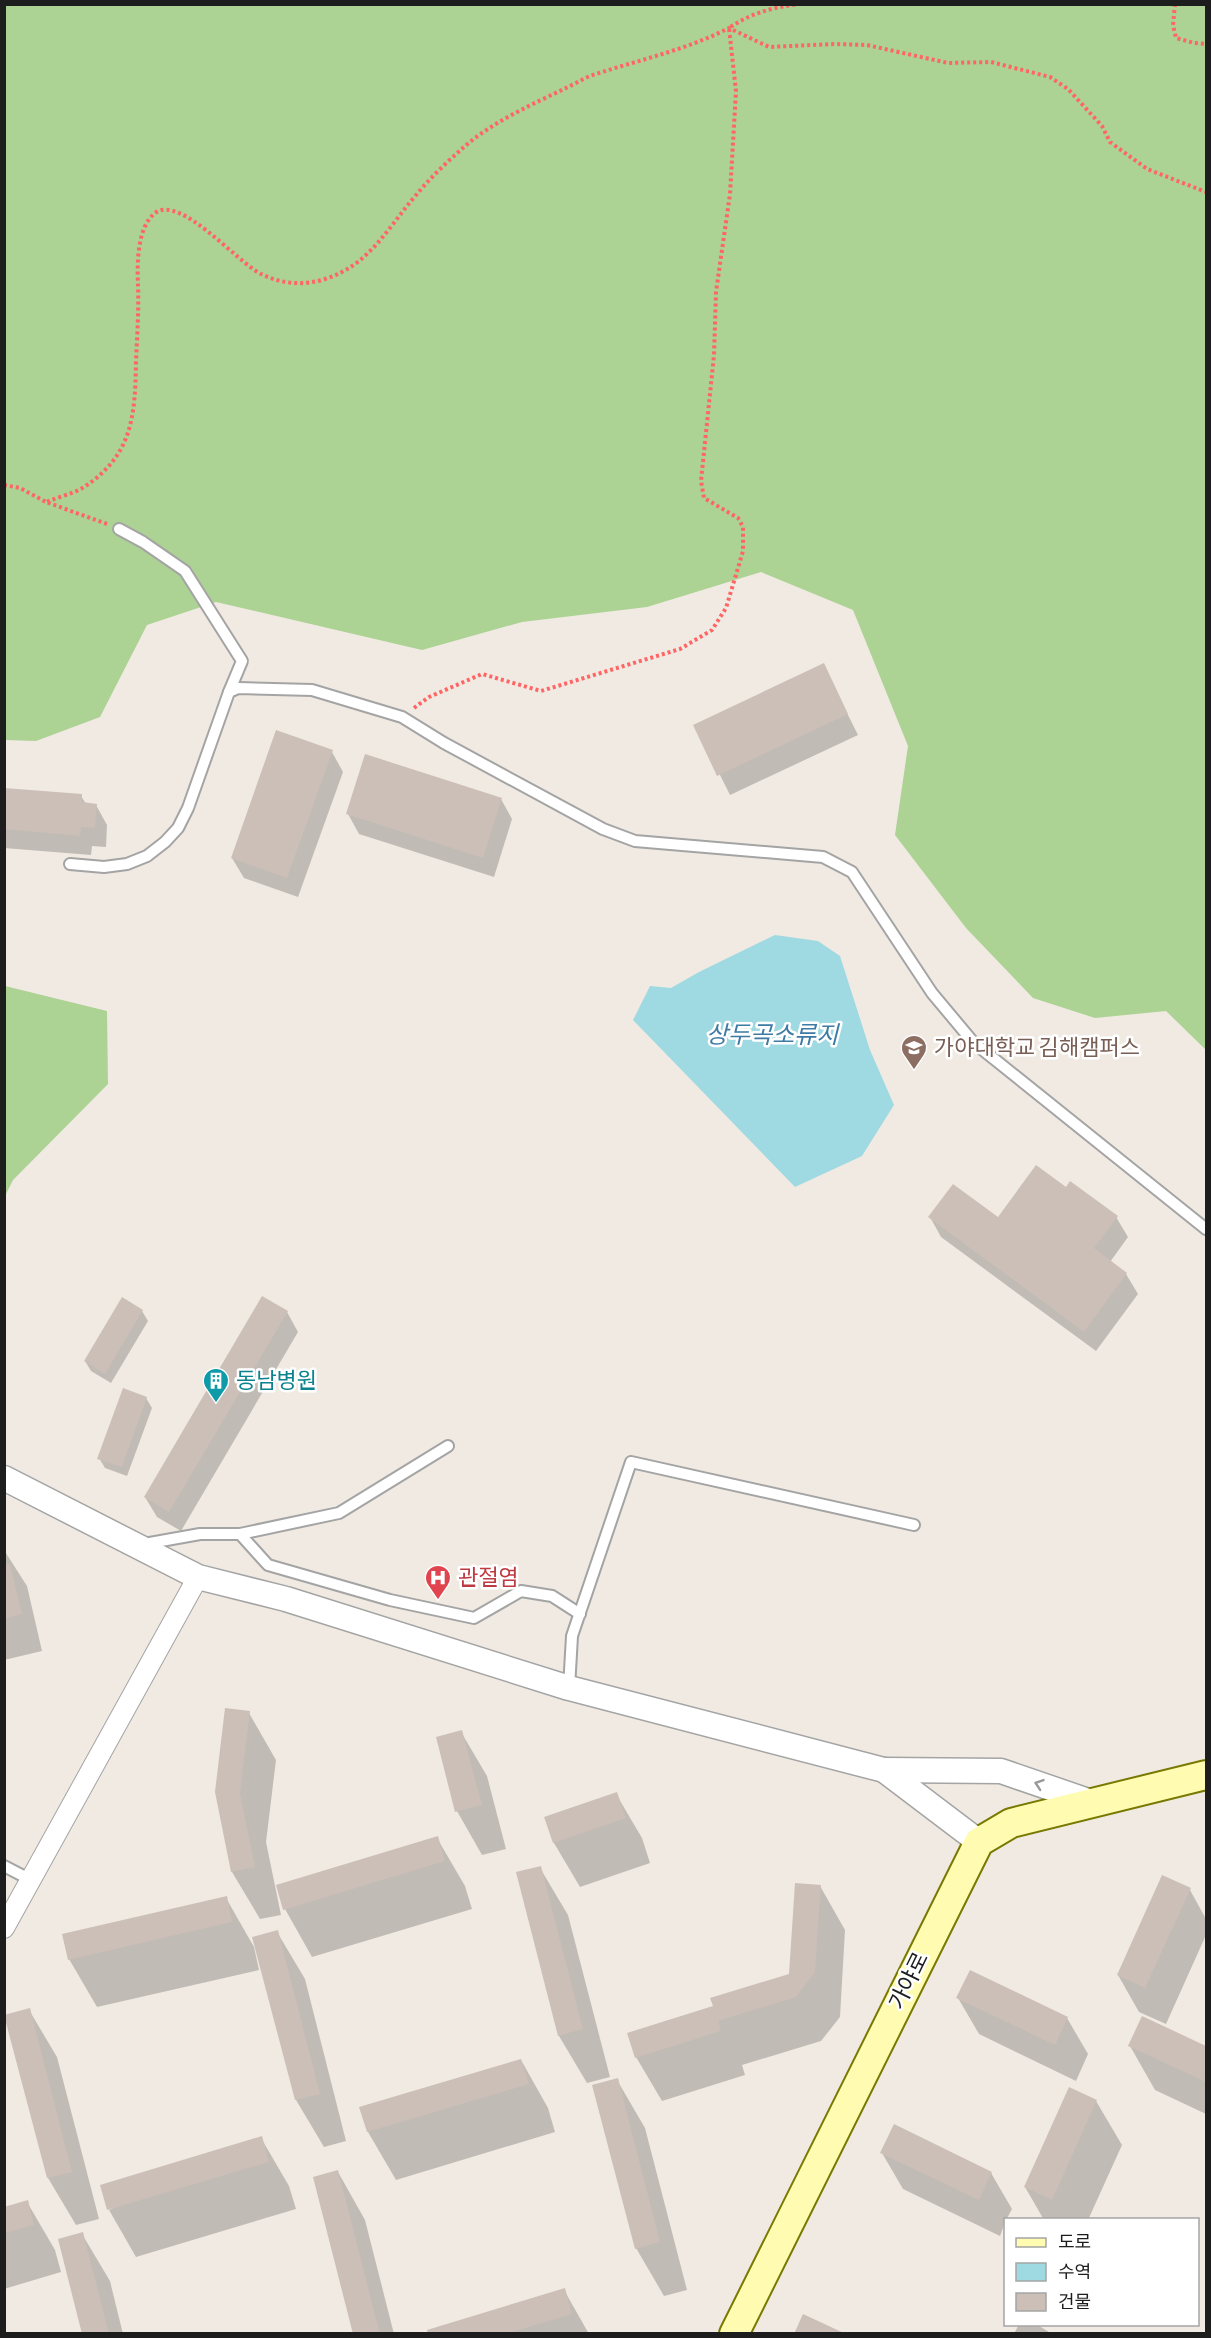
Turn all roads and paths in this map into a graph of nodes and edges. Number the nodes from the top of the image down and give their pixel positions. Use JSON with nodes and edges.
{"nodes":[{"id":1,"x":798,"y":4,"type":"edge"},
{"id":2,"x":1175,"y":4,"type":"edge"},
{"id":3,"x":729,"y":28,"type":"junction"},
{"id":4,"x":1206,"y":44,"type":"edge"},
{"id":5,"x":1206,"y":192,"type":"edge"},
{"id":6,"x":4,"y":485,"type":"edge"},
{"id":7,"x":46,"y":502,"type":"junction"},
{"id":8,"x":119,"y":529,"type":"joint"},
{"id":9,"x":229,"y":692,"type":"junction"},
{"id":10,"x":402,"y":717,"type":"junction"},
{"id":11,"x":70,"y":864,"type":"dead end"},
{"id":12,"x":1206,"y":1229,"type":"edge"},
{"id":13,"x":448,"y":1446,"type":"dead end"},
{"id":14,"x":4,"y":1478,"type":"edge"},
{"id":15,"x":914,"y":1525,"type":"dead end"},
{"id":16,"x":240,"y":1534,"type":"junction"},
{"id":17,"x":136,"y":1546,"type":"junction"},
{"id":18,"x":198,"y":1577,"type":"junction"},
{"id":19,"x":580,"y":1614,"type":"junction"},
{"id":20,"x":569,"y":1688,"type":"junction"},
{"id":21,"x":884,"y":1770,"type":"junction"},
{"id":22,"x":1206,"y":1775,"type":"edge"},
{"id":23,"x":1094,"y":1803,"type":"junction"},
{"id":24,"x":979,"y":1842,"type":"junction"},
{"id":25,"x":4,"y":1866,"type":"edge"},
{"id":26,"x":31,"y":1880,"type":"junction"},
{"id":27,"x":4,"y":1928,"type":"edge"},
{"id":28,"x":734,"y":2334,"type":"edge"}],
"edges":[{"from":1,"to":3,"type":"path"},
{"from":2,"to":4,"type":"path"},
{"from":3,"to":5,"type":"path"},
{"from":3,"to":7,"type":"path"},
{"from":3,"to":10,"type":"path"},
{"from":6,"to":7,"type":"path"},
{"from":7,"to":8,"type":"path"},
{"from":8,"to":9,"type":"lane"},
{"from":9,"to":10,"type":"lane"},
{"from":9,"to":11,"type":"lane"},
{"from":10,"to":12,"type":"lane"},
{"from":13,"to":16,"type":"lane"},
{"from":14,"to":17,"type":"street"},
{"from":15,"to":19,"type":"lane"},
{"from":16,"to":17,"type":"lane"},
{"from":16,"to":19,"type":"lane"},
{"from":17,"to":18,"type":"street"},
{"from":18,"to":20,"type":"street"},
{"from":18,"to":26,"type":"street"},
{"from":19,"to":20,"type":"lane"},
{"from":20,"to":21,"type":"street"},
{"from":23,"to":21,"type":"street","one_way":true},
{"from":21,"to":24,"type":"street"},
{"from":22,"to":23,"type":"main road"},
{"from":23,"to":24,"type":"main road"},
{"from":24,"to":28,"type":"main road","name":"가야로"},
{"from":25,"to":26,"type":"lane"},
{"from":26,"to":27,"type":"street"}]}
